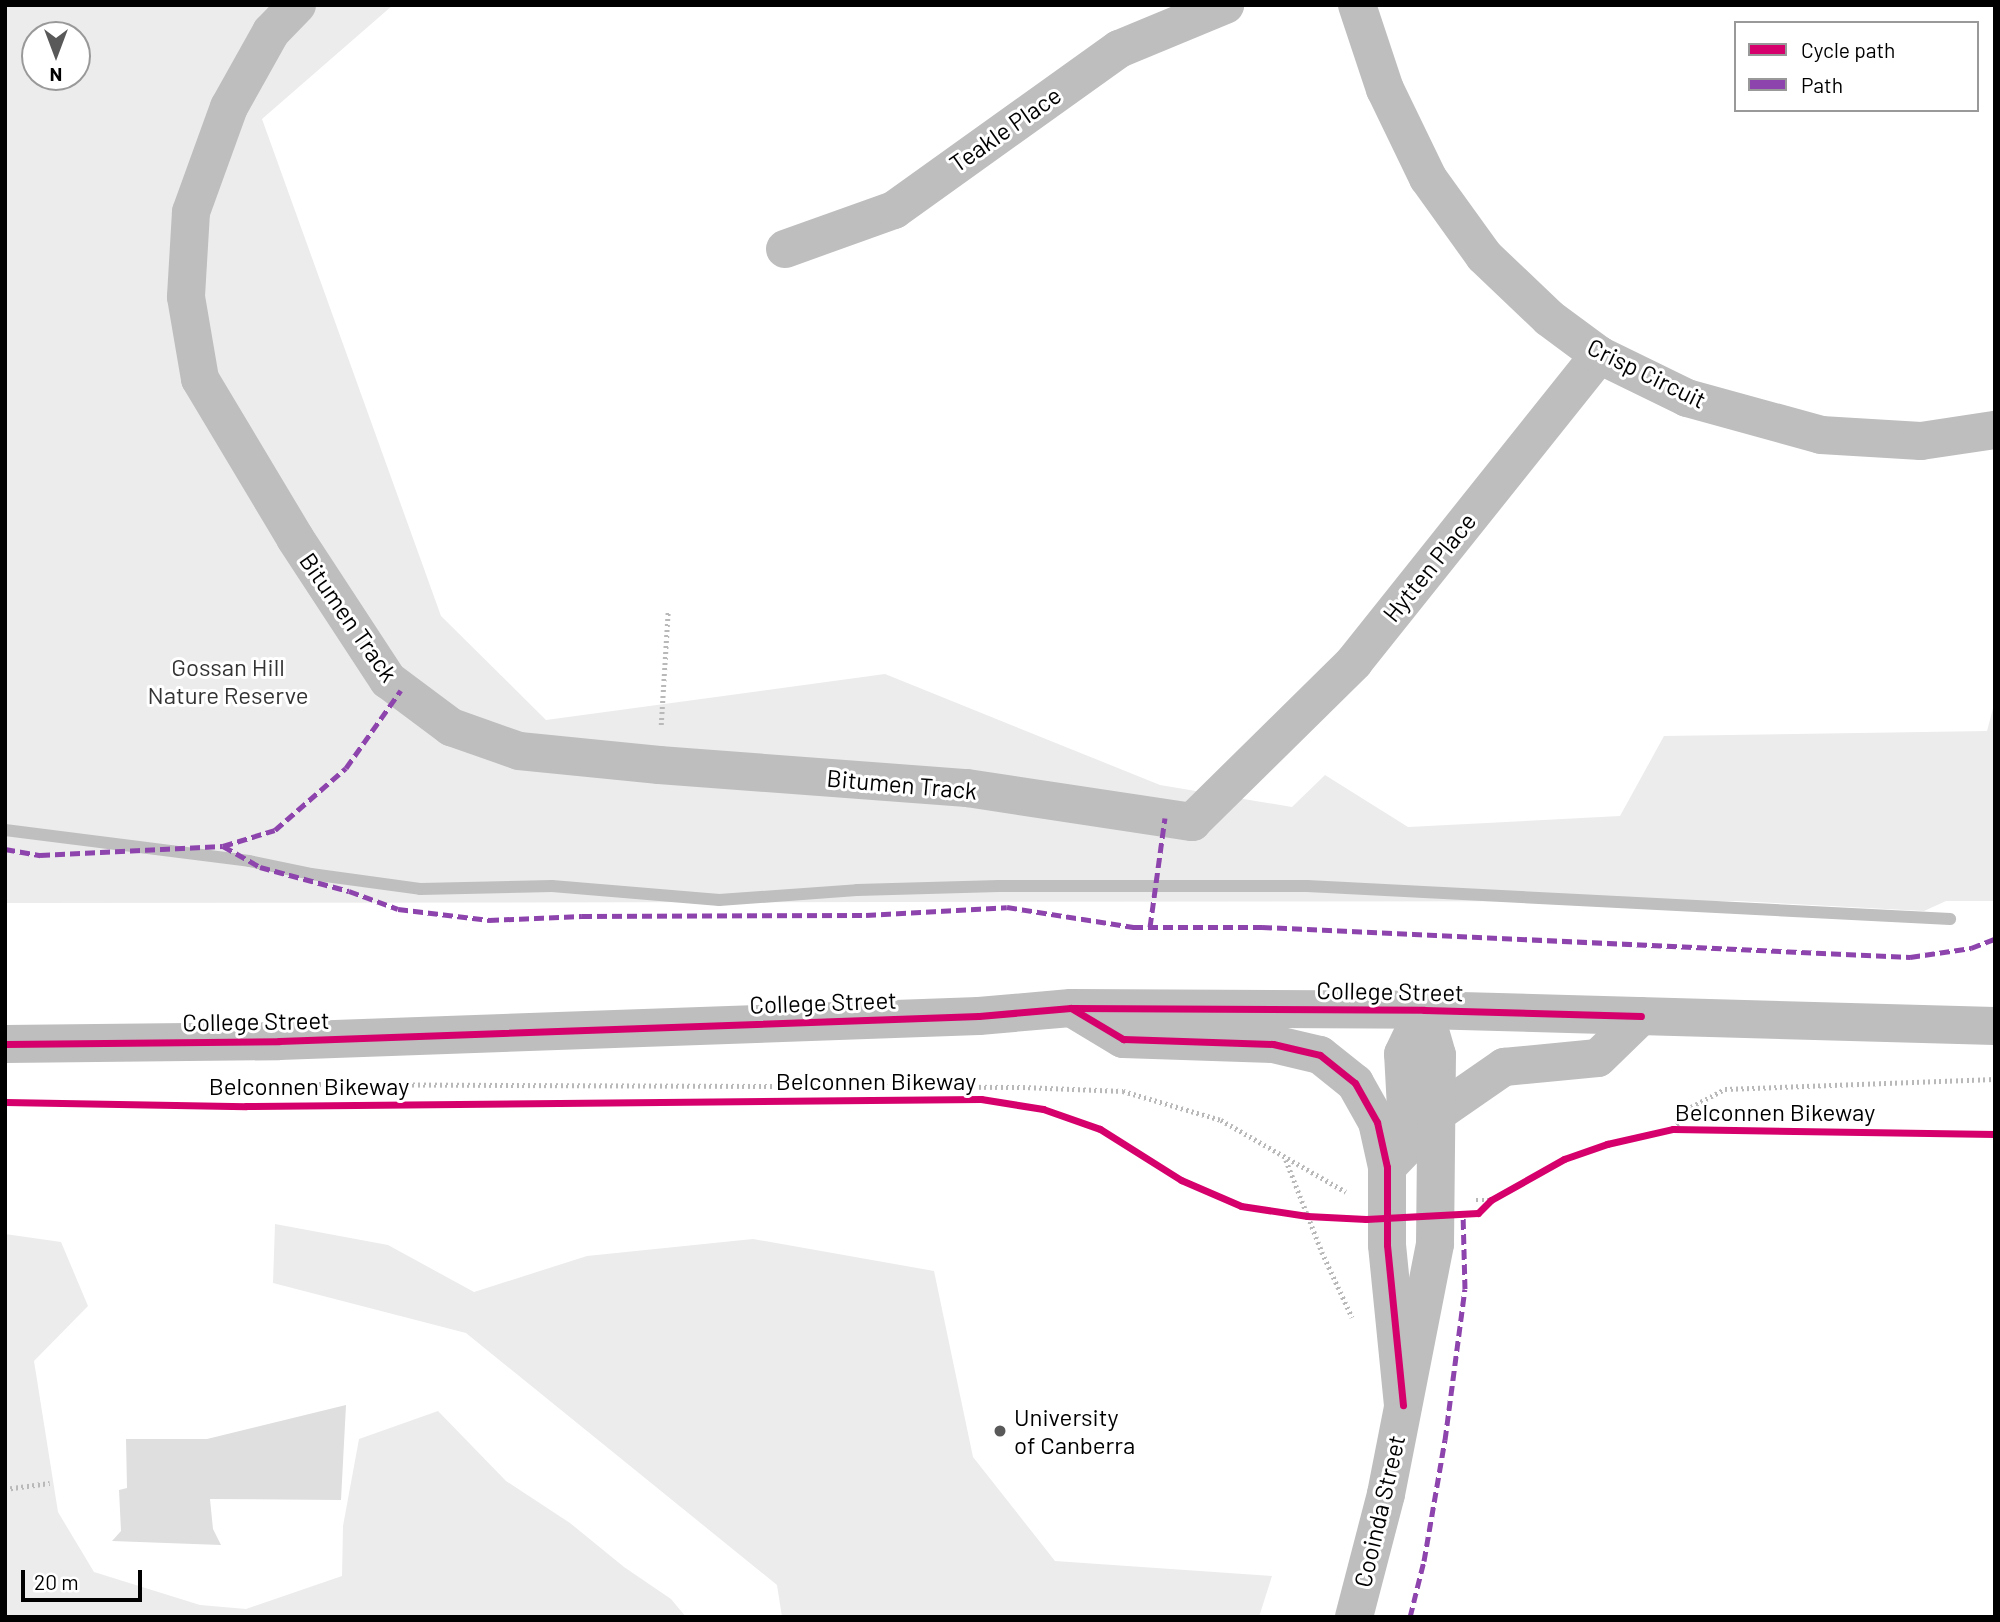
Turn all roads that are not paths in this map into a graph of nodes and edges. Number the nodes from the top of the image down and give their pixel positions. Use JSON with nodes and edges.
{"nodes":[{"id":1,"x":297,"y":5,"type":"edge"},
{"id":2,"x":1225,"y":5,"type":"edge"},
{"id":3,"x":1357,"y":5,"type":"edge"},
{"id":4,"x":785,"y":249,"type":"dead end"},
{"id":5,"x":1599,"y":355,"type":"junction"},
{"id":6,"x":1995,"y":430,"type":"edge"},
{"id":7,"x":1245,"y":766,"type":"joint"},
{"id":8,"x":1071,"y":1008,"type":"junction"},
{"id":9,"x":1424,"y":1010,"type":"junction"},
{"id":10,"x":1641,"y":1016,"type":"junction"},
{"id":11,"x":1995,"y":1026,"type":"edge"},
{"id":12,"x":5,"y":1044,"type":"edge"},
{"id":13,"x":1436,"y":1114,"type":"junction"},
{"id":14,"x":1387,"y":1167,"type":"junction"},
{"id":15,"x":1403,"y":1405,"type":"junction"},
{"id":16,"x":1354,"y":1617,"type":"edge"}],
"edges":[{"from":1,"to":7,"type":"street","name":"Bitumen Track"},
{"from":2,"to":4,"type":"street","name":"Teakle Place"},
{"from":3,"to":5,"type":"street","name":"Crisp Circuit"},
{"from":5,"to":6,"type":"street","name":"Crisp Circuit"},
{"from":5,"to":7,"type":"street","name":"Hytten Place"},
{"from":8,"to":9,"type":"street","name":"College Street"},
{"from":8,"to":12,"type":"street","name":"College Street"},
{"from":8,"to":14,"type":"street","name":"Cooinda Street"},
{"from":9,"to":10,"type":"street","name":"College Street"},
{"from":9,"to":13,"type":"street","name":"Cooinda Street"},
{"from":9,"to":14,"type":"street"},
{"from":10,"to":11,"type":"street","name":"College Street"},
{"from":10,"to":13,"type":"street"},
{"from":13,"to":15,"type":"street","name":"Cooinda Street"},
{"from":14,"to":15,"type":"street","name":"Cooinda Street"},
{"from":15,"to":16,"type":"street","name":"Cooinda Street"}]}
